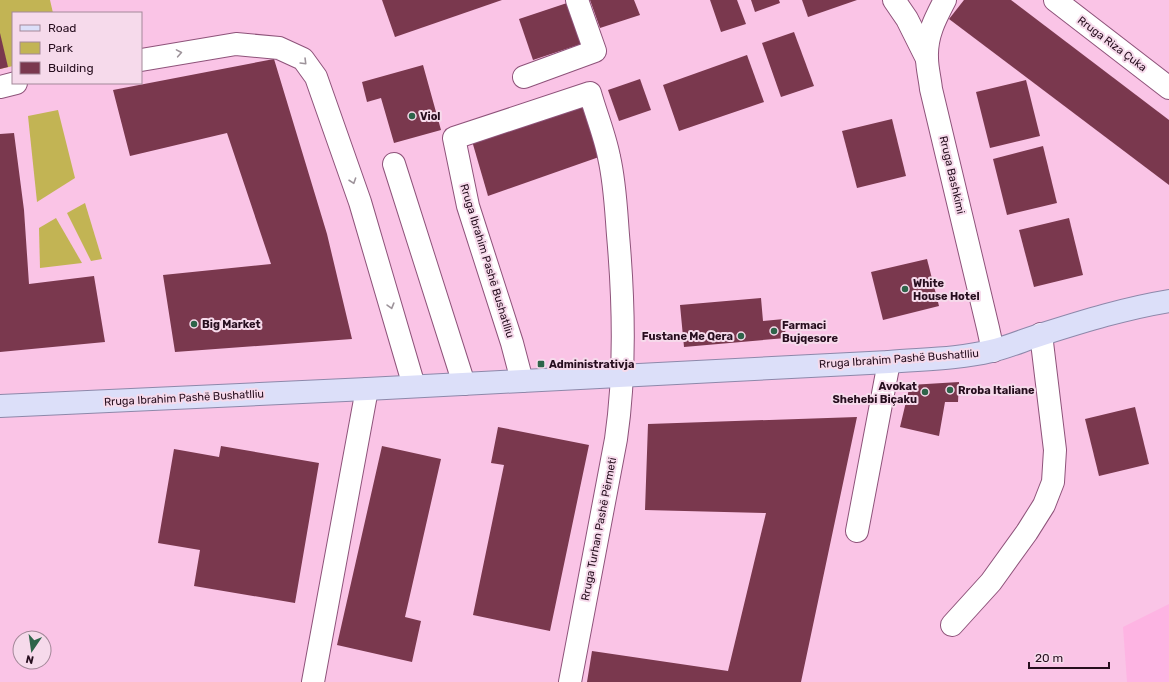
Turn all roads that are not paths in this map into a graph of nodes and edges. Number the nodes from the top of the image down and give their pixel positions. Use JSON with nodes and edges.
{"nodes":[{"id":1,"x":577,"y":0,"type":"edge"},
{"id":2,"x":894,"y":0,"type":"edge"},
{"id":3,"x":945,"y":0,"type":"edge"},
{"id":4,"x":1055,"y":0,"type":"edge"},
{"id":5,"x":927,"y":58,"type":"junction"},
{"id":6,"x":142,"y":60,"type":"edge"},
{"id":7,"x":524,"y":77,"type":"dead end"},
{"id":8,"x":12,"y":84,"type":"edge"},
{"id":9,"x":0,"y":86,"type":"edge"},
{"id":10,"x":1169,"y":88,"type":"edge"},
{"id":11,"x":394,"y":164,"type":"dead end"},
{"id":12,"x":1169,"y":301,"type":"edge"},
{"id":13,"x":1041,"y":334,"type":"junction"},
{"id":14,"x":992,"y":351,"type":"junction"},
{"id":15,"x":889,"y":362,"type":"junction"},
{"id":16,"x":623,"y":376,"type":"junction"},
{"id":17,"x":522,"y":381,"type":"junction"},
{"id":18,"x":464,"y":384,"type":"junction"},
{"id":19,"x":414,"y":386,"type":"junction"},
{"id":20,"x":367,"y":389,"type":"junction"},
{"id":21,"x":0,"y":406,"type":"edge"},
{"id":22,"x":857,"y":531,"type":"dead end"},
{"id":23,"x":952,"y":625,"type":"dead end"},
{"id":24,"x":313,"y":682,"type":"edge"},
{"id":25,"x":570,"y":682,"type":"edge"}],
"edges":[{"from":1,"to":7,"type":"street"},
{"from":2,"to":5,"type":"street"},
{"from":3,"to":5,"type":"street","name":"Rruga Bashkimi"},
{"from":4,"to":10,"type":"street","name":"Rruga Riza Çuka"},
{"from":5,"to":14,"type":"street","name":"Rruga Bashkimi"},
{"from":6,"to":19,"type":"street","one_way":true},
{"from":8,"to":9,"type":"street"},
{"from":11,"to":18,"type":"street"},
{"from":12,"to":13,"type":"main road","name":"Rruga Ibrahim Pashë Bushatlliu"},
{"from":13,"to":14,"type":"main road","name":"Rruga Ibrahim Pashë Bushatlliu"},
{"from":13,"to":23,"type":"street"},
{"from":14,"to":15,"type":"main road","name":"Rruga Ibrahim Pashë Bushatlliu"},
{"from":15,"to":16,"type":"main road","name":"Rruga Ibrahim Pashë Bushatlliu"},
{"from":15,"to":22,"type":"street"},
{"from":16,"to":17,"type":"main road","name":"Rruga Ibrahim Pashë Bushatlliu"},
{"from":16,"to":17,"type":"street","name":"Rruga Ibrahim Pashë Bushatlliu"},
{"from":16,"to":25,"type":"street","name":"Rruga Turhan Pashë Përmeti"},
{"from":17,"to":18,"type":"main road","name":"Rruga Ibrahim Pashë Bushatlliu"},
{"from":18,"to":19,"type":"main road","name":"Rruga Ibrahim Pashë Bushatlliu"},
{"from":19,"to":20,"type":"main road","name":"Rruga Ibrahim Pashë Bushatlliu"},
{"from":20,"to":21,"type":"main road","name":"Rruga Ibrahim Pashë Bushatlliu"},
{"from":20,"to":24,"type":"street"}]}
